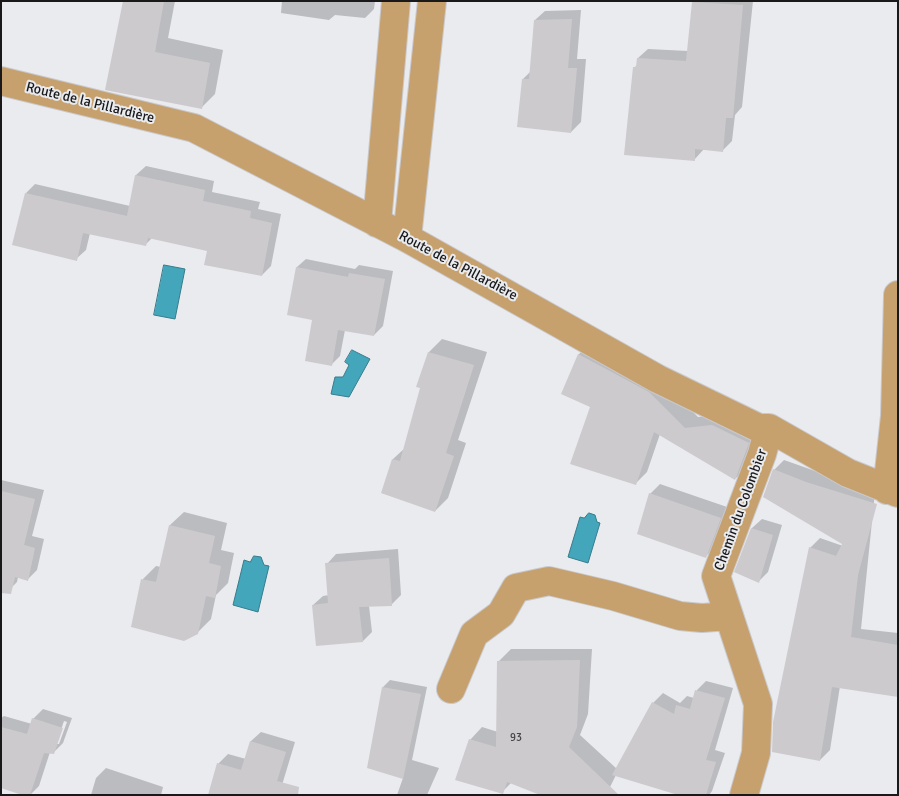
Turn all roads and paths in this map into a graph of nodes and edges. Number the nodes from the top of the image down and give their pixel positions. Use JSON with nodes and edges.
{"nodes":[{"id":1,"x":396,"y":1,"type":"edge"},
{"id":2,"x":432,"y":1,"type":"edge"},
{"id":3,"x":1,"y":81,"type":"edge"},
{"id":4,"x":377,"y":222,"type":"junction"},
{"id":5,"x":407,"y":238,"type":"junction"},
{"id":6,"x":898,"y":295,"type":"edge"},
{"id":7,"x":769,"y":428,"type":"junction"},
{"id":8,"x":892,"y":492,"type":"edge"},
{"id":9,"x":729,"y":616,"type":"junction"},
{"id":10,"x":451,"y":689,"type":"dead end"},
{"id":11,"x":744,"y":795,"type":"edge"}],
"edges":[{"from":1,"to":4,"type":"street"},
{"from":2,"to":5,"type":"street"},
{"from":3,"to":4,"type":"street","name":"Route de la Pillardière"},
{"from":4,"to":5,"type":"street","name":"Route de la Pillardière"},
{"from":5,"to":7,"type":"street","name":"Route de la Pillardière"},
{"from":6,"to":8,"type":"street"},
{"from":7,"to":8,"type":"street","name":"Route de la Pillardière"},
{"from":7,"to":9,"type":"street","name":"Chemin du Colombier"},
{"from":9,"to":10,"type":"street"},
{"from":9,"to":11,"type":"street","name":"Chemin du Colombier"}]}
